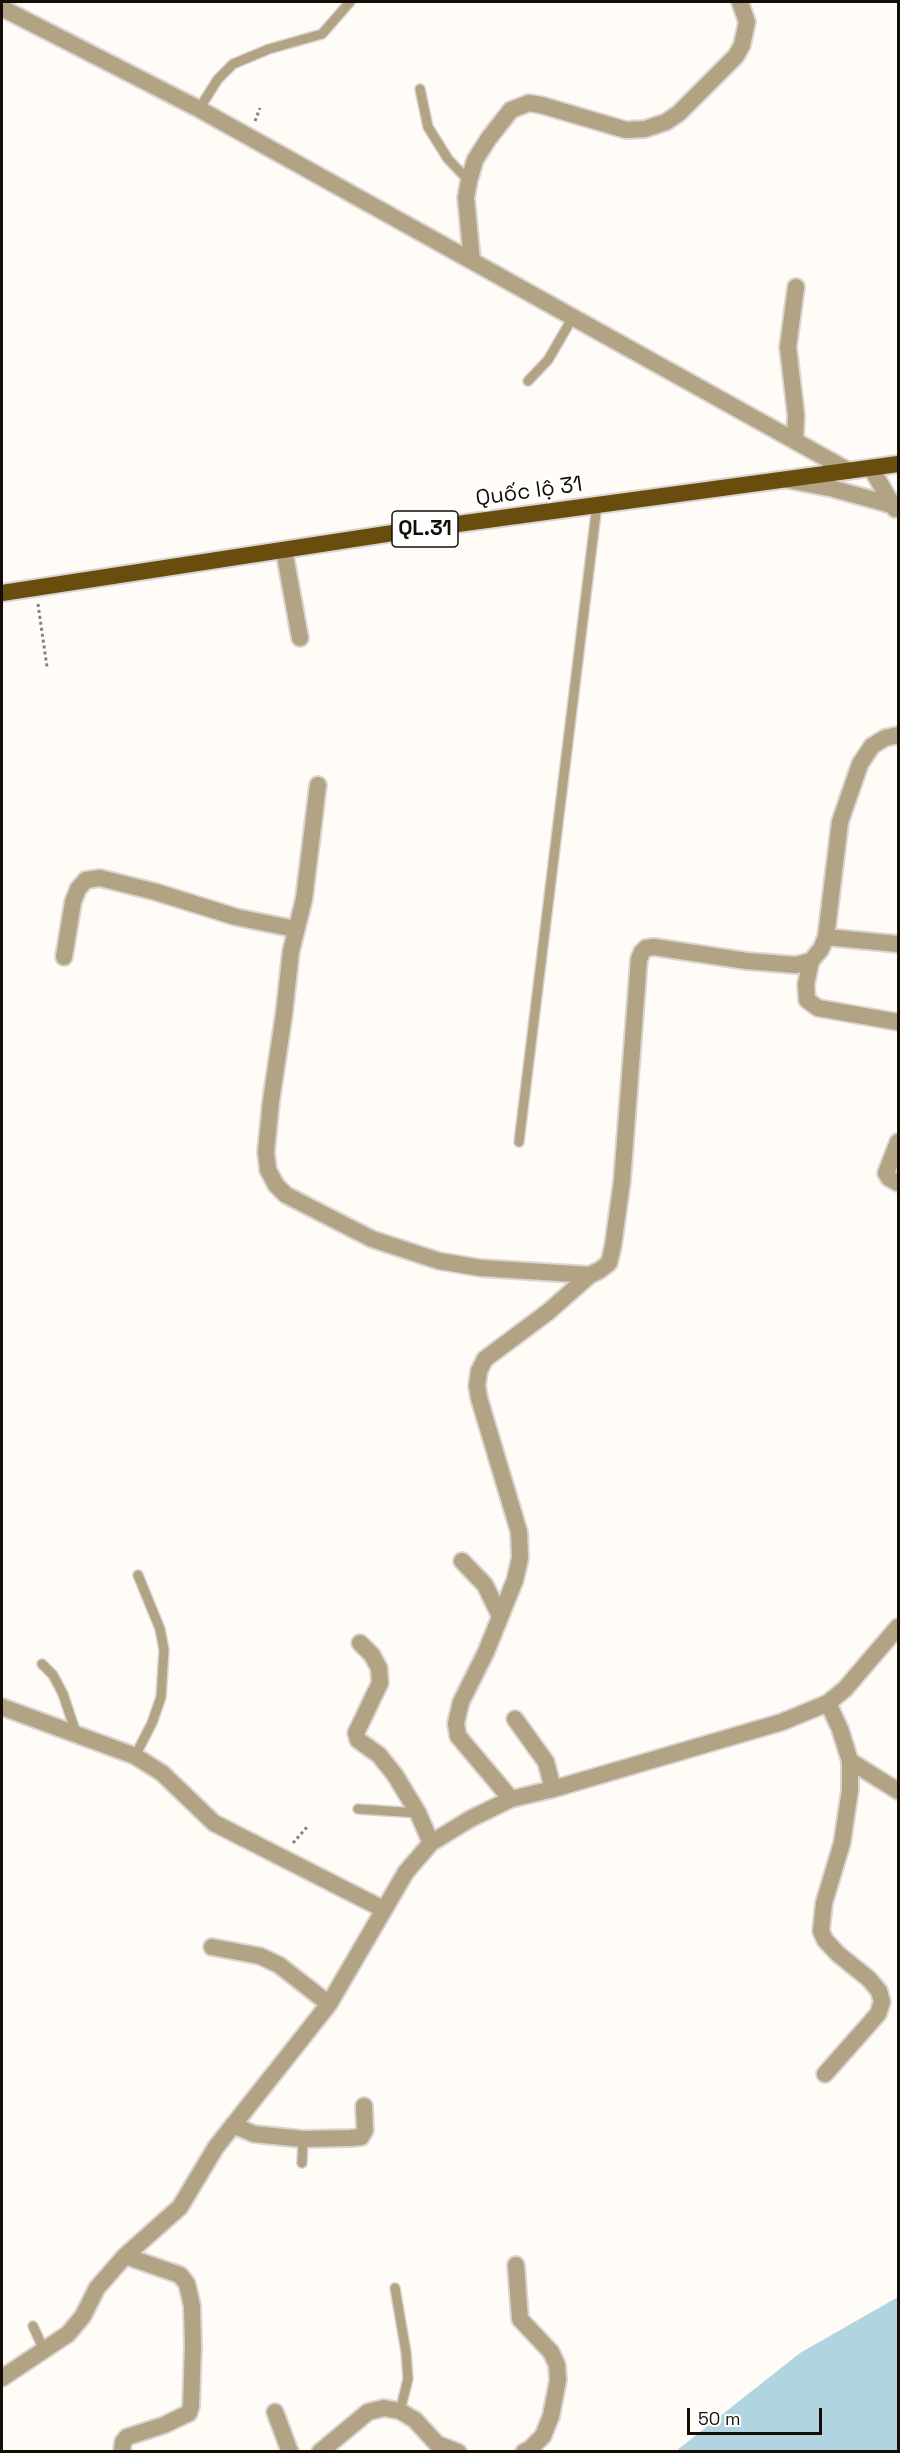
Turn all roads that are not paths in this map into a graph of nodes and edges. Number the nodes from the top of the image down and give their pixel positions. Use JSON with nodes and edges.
{"nodes":[{"id":1,"x":350,"y":2,"type":"edge"},
{"id":2,"x":740,"y":2,"type":"edge"},
{"id":3,"x":2,"y":8,"type":"edge"},
{"id":4,"x":420,"y":89,"type":"dead end"},
{"id":5,"x":199,"y":109,"type":"junction"},
{"id":6,"x":469,"y":181,"type":"junction"},
{"id":7,"x":472,"y":261,"type":"junction"},
{"id":8,"x":796,"y":287,"type":"dead end"},
{"id":9,"x":573,"y":317,"type":"junction"},
{"id":10,"x":528,"y":381,"type":"dead end"},
{"id":11,"x":795,"y":441,"type":"junction"},
{"id":12,"x":871,"y":468,"type":"junction"},
{"id":13,"x":897,"y":468,"type":"edge"},
{"id":14,"x":849,"y":471,"type":"junction"},
{"id":15,"x":784,"y":479,"type":"junction"},
{"id":16,"x":597,"y":505,"type":"junction"},
{"id":17,"x":895,"y":510,"type":"edge"},
{"id":18,"x":284,"y":550,"type":"junction"},
{"id":19,"x":2,"y":592,"type":"edge"},
{"id":20,"x":300,"y":638,"type":"dead end"},
{"id":21,"x":898,"y":735,"type":"edge"},
{"id":22,"x":318,"y":785,"type":"dead end"},
{"id":23,"x":296,"y":929,"type":"junction"},
{"id":24,"x":826,"y":937,"type":"junction"},
{"id":25,"x":898,"y":944,"type":"edge"},
{"id":26,"x":64,"y":957,"type":"dead end"},
{"id":27,"x":811,"y":961,"type":"junction"},
{"id":28,"x":898,"y":1022,"type":"edge"},
{"id":29,"x":519,"y":1142,"type":"dead end"},
{"id":30,"x":898,"y":1142,"type":"edge"},
{"id":31,"x":898,"y":1183,"type":"edge"},
{"id":32,"x":590,"y":1275,"type":"junction"},
{"id":33,"x":462,"y":1561,"type":"dead end"},
{"id":34,"x":138,"y":1575,"type":"dead end"},
{"id":35,"x":500,"y":1616,"type":"junction"},
{"id":36,"x":898,"y":1627,"type":"edge"},
{"id":37,"x":360,"y":1643,"type":"dead end"},
{"id":38,"x":42,"y":1664,"type":"dead end"},
{"id":39,"x":828,"y":1703,"type":"junction"},
{"id":40,"x":2,"y":1707,"type":"edge"},
{"id":41,"x":515,"y":1719,"type":"dead end"},
{"id":42,"x":76,"y":1733,"type":"junction"},
{"id":43,"x":135,"y":1756,"type":"junction"},
{"id":44,"x":850,"y":1761,"type":"junction"},
{"id":45,"x":553,"y":1789,"type":"junction"},
{"id":46,"x":898,"y":1791,"type":"edge"},
{"id":47,"x":511,"y":1800,"type":"junction"},
{"id":48,"x":358,"y":1809,"type":"dead end"},
{"id":49,"x":418,"y":1813,"type":"junction"},
{"id":50,"x":431,"y":1843,"type":"junction"},
{"id":51,"x":383,"y":1909,"type":"junction"},
{"id":52,"x":212,"y":1947,"type":"dead end"},
{"id":53,"x":329,"y":2004,"type":"junction"},
{"id":54,"x":825,"y":2074,"type":"dead end"},
{"id":55,"x":364,"y":2106,"type":"dead end"},
{"id":56,"x":234,"y":2125,"type":"junction"},
{"id":57,"x":303,"y":2139,"type":"junction"},
{"id":58,"x":303,"y":2163,"type":"dead end"},
{"id":59,"x":124,"y":2256,"type":"junction"},
{"id":60,"x":516,"y":2265,"type":"dead end"},
{"id":61,"x":395,"y":2288,"type":"dead end"},
{"id":62,"x":33,"y":2326,"type":"dead end"},
{"id":63,"x":44,"y":2350,"type":"junction"},
{"id":64,"x":2,"y":2378,"type":"edge"},
{"id":65,"x":400,"y":2411,"type":"junction"},
{"id":66,"x":275,"y":2412,"type":"dead end"},
{"id":67,"x":122,"y":2451,"type":"edge"},
{"id":68,"x":290,"y":2451,"type":"edge"},
{"id":69,"x":320,"y":2451,"type":"edge"},
{"id":70,"x":458,"y":2451,"type":"edge"},
{"id":71,"x":524,"y":2451,"type":"edge"}],
"edges":[{"from":1,"to":5,"type":"lane"},
{"from":2,"to":6,"type":"street"},
{"from":3,"to":5,"type":"street"},
{"from":4,"to":6,"type":"lane"},
{"from":5,"to":7,"type":"street"},
{"from":6,"to":7,"type":"street"},
{"from":7,"to":9,"type":"street"},
{"from":8,"to":11,"type":"street"},
{"from":9,"to":10,"type":"lane"},
{"from":9,"to":11,"type":"street"},
{"from":11,"to":14,"type":"street"},
{"from":12,"to":13,"type":"highway","number":"QL.31"},
{"from":12,"to":14,"type":"highway","number":"QL.31"},
{"from":12,"to":17,"type":"street"},
{"from":14,"to":15,"type":"highway","name":"Quốc lộ 31","number":"QL.31"},
{"from":15,"to":16,"type":"highway","name":"Quốc lộ 31","number":"QL.31"},
{"from":15,"to":17,"type":"street"},
{"from":16,"to":18,"type":"highway","name":"Quốc lộ 31","number":"QL.31"},
{"from":16,"to":29,"type":"lane"},
{"from":18,"to":19,"type":"highway","name":"Quốc lộ 31","number":"QL.31"},
{"from":18,"to":20,"type":"street"},
{"from":21,"to":24,"type":"street"},
{"from":22,"to":23,"type":"street"},
{"from":23,"to":26,"type":"street"},
{"from":23,"to":32,"type":"street"},
{"from":24,"to":25,"type":"street"},
{"from":24,"to":27,"type":"street"},
{"from":27,"to":28,"type":"street"},
{"from":27,"to":32,"type":"street"},
{"from":30,"to":31,"type":"street"},
{"from":32,"to":35,"type":"street"},
{"from":33,"to":35,"type":"street"},
{"from":34,"to":43,"type":"lane"},
{"from":35,"to":47,"type":"street"},
{"from":36,"to":39,"type":"street"},
{"from":37,"to":49,"type":"street"},
{"from":38,"to":42,"type":"lane"},
{"from":39,"to":44,"type":"street"},
{"from":39,"to":45,"type":"street"},
{"from":40,"to":42,"type":"street"},
{"from":41,"to":45,"type":"street"},
{"from":42,"to":43,"type":"street"},
{"from":43,"to":51,"type":"street"},
{"from":44,"to":46,"type":"street"},
{"from":44,"to":54,"type":"street"},
{"from":45,"to":47,"type":"street"},
{"from":47,"to":50,"type":"street"},
{"from":48,"to":49,"type":"lane"},
{"from":49,"to":50,"type":"street"},
{"from":50,"to":51,"type":"street"},
{"from":51,"to":53,"type":"street"},
{"from":52,"to":53,"type":"street"},
{"from":53,"to":56,"type":"street"},
{"from":55,"to":57,"type":"street"},
{"from":56,"to":57,"type":"street"},
{"from":56,"to":59,"type":"street"},
{"from":57,"to":58,"type":"lane"},
{"from":59,"to":63,"type":"street"},
{"from":59,"to":67,"type":"street"},
{"from":60,"to":71,"type":"street"},
{"from":61,"to":65,"type":"lane"},
{"from":62,"to":63,"type":"lane"},
{"from":63,"to":64,"type":"street"},
{"from":65,"to":69,"type":"street"},
{"from":65,"to":70,"type":"street"},
{"from":66,"to":68,"type":"street"}]}
